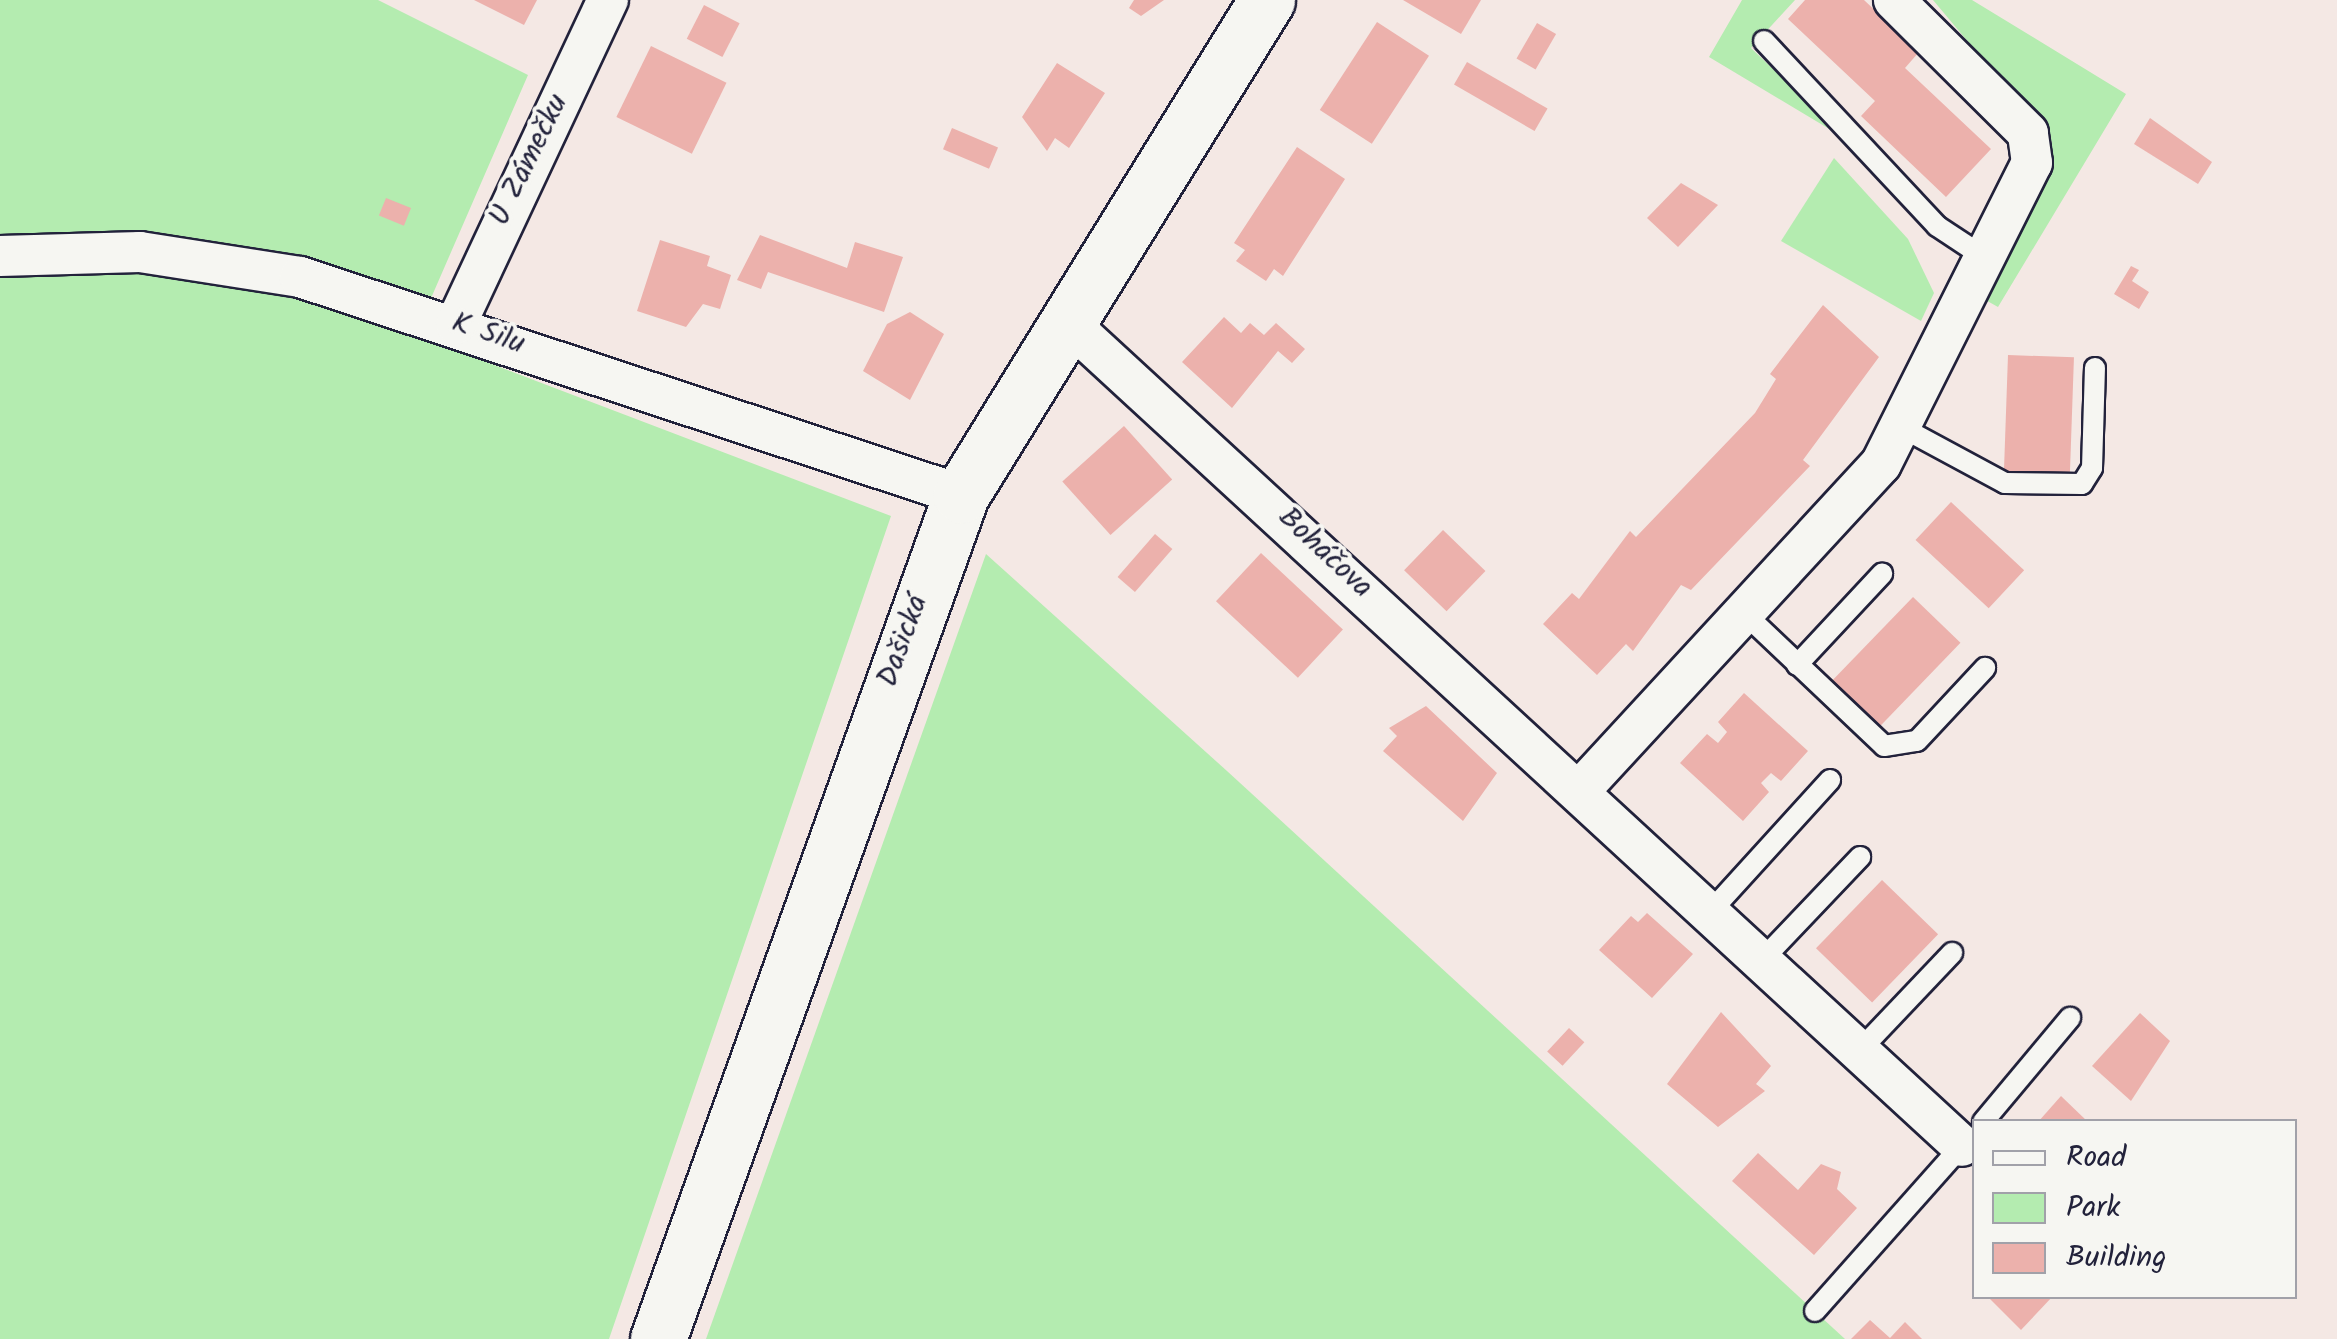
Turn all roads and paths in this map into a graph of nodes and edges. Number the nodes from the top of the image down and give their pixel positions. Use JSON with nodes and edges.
{"nodes":[{"id":1,"x":608,"y":0,"type":"edge"},
{"id":2,"x":1267,"y":0,"type":"edge"},
{"id":3,"x":1894,"y":0,"type":"edge"},
{"id":4,"x":1764,"y":41,"type":"dead end"},
{"id":5,"x":0,"y":256,"type":"edge"},
{"id":6,"x":1984,"y":257,"type":"junction"},
{"id":7,"x":1065,"y":320,"type":"junction"},
{"id":8,"x":456,"y":324,"type":"junction"},
{"id":9,"x":2094,"y":368,"type":"dead end"},
{"id":10,"x":1902,"y":428,"type":"junction"},
{"id":11,"x":961,"y":495,"type":"junction"},
{"id":12,"x":1882,"y":574,"type":"dead end"},
{"id":13,"x":1744,"y":613,"type":"junction"},
{"id":14,"x":1798,"y":665,"type":"junction"},
{"id":15,"x":1985,"y":668,"type":"dead end"},
{"id":16,"x":1830,"y":780,"type":"dead end"},
{"id":17,"x":1581,"y":788,"type":"junction"},
{"id":18,"x":1860,"y":857,"type":"dead end"},
{"id":19,"x":1712,"y":911,"type":"junction"},
{"id":20,"x":1952,"y":953,"type":"dead end"},
{"id":21,"x":1763,"y":959,"type":"junction"},
{"id":22,"x":2070,"y":1018,"type":"dead end"},
{"id":23,"x":1860,"y":1050,"type":"junction"},
{"id":24,"x":1985,"y":1119,"type":"edge"},
{"id":25,"x":1972,"y":1132,"type":"edge"},
{"id":26,"x":1972,"y":1134,"type":"edge"},
{"id":27,"x":1815,"y":1310,"type":"dead end"},
{"id":28,"x":658,"y":1339,"type":"edge"}],
"edges":[{"from":1,"to":8,"type":"street","name":"U Zámečku"},
{"from":2,"to":7,"type":"main road","name":"Dašická"},
{"from":3,"to":6,"type":"street"},
{"from":4,"to":6,"type":"lane"},
{"from":5,"to":8,"type":"street","name":"K Silu"},
{"from":6,"to":10,"type":"street"},
{"from":7,"to":11,"type":"main road","name":"Dašická"},
{"from":7,"to":17,"type":"street","name":"Boháčova"},
{"from":8,"to":11,"type":"street","name":"K Silu"},
{"from":9,"to":10,"type":"lane"},
{"from":10,"to":13,"type":"street"},
{"from":11,"to":28,"type":"main road","name":"Dašická"},
{"from":12,"to":14,"type":"lane"},
{"from":13,"to":14,"type":"lane"},
{"from":13,"to":17,"type":"street"},
{"from":14,"to":15,"type":"lane"},
{"from":16,"to":19,"type":"lane"},
{"from":17,"to":19,"type":"street","name":"Boháčova"},
{"from":18,"to":21,"type":"lane"},
{"from":19,"to":21,"type":"street","name":"Boháčova"},
{"from":20,"to":23,"type":"lane"},
{"from":21,"to":23,"type":"street","name":"Boháčova"},
{"from":22,"to":24,"type":"lane"},
{"from":23,"to":25,"type":"street","name":"Boháčova"},
{"from":26,"to":27,"type":"lane"}]}
